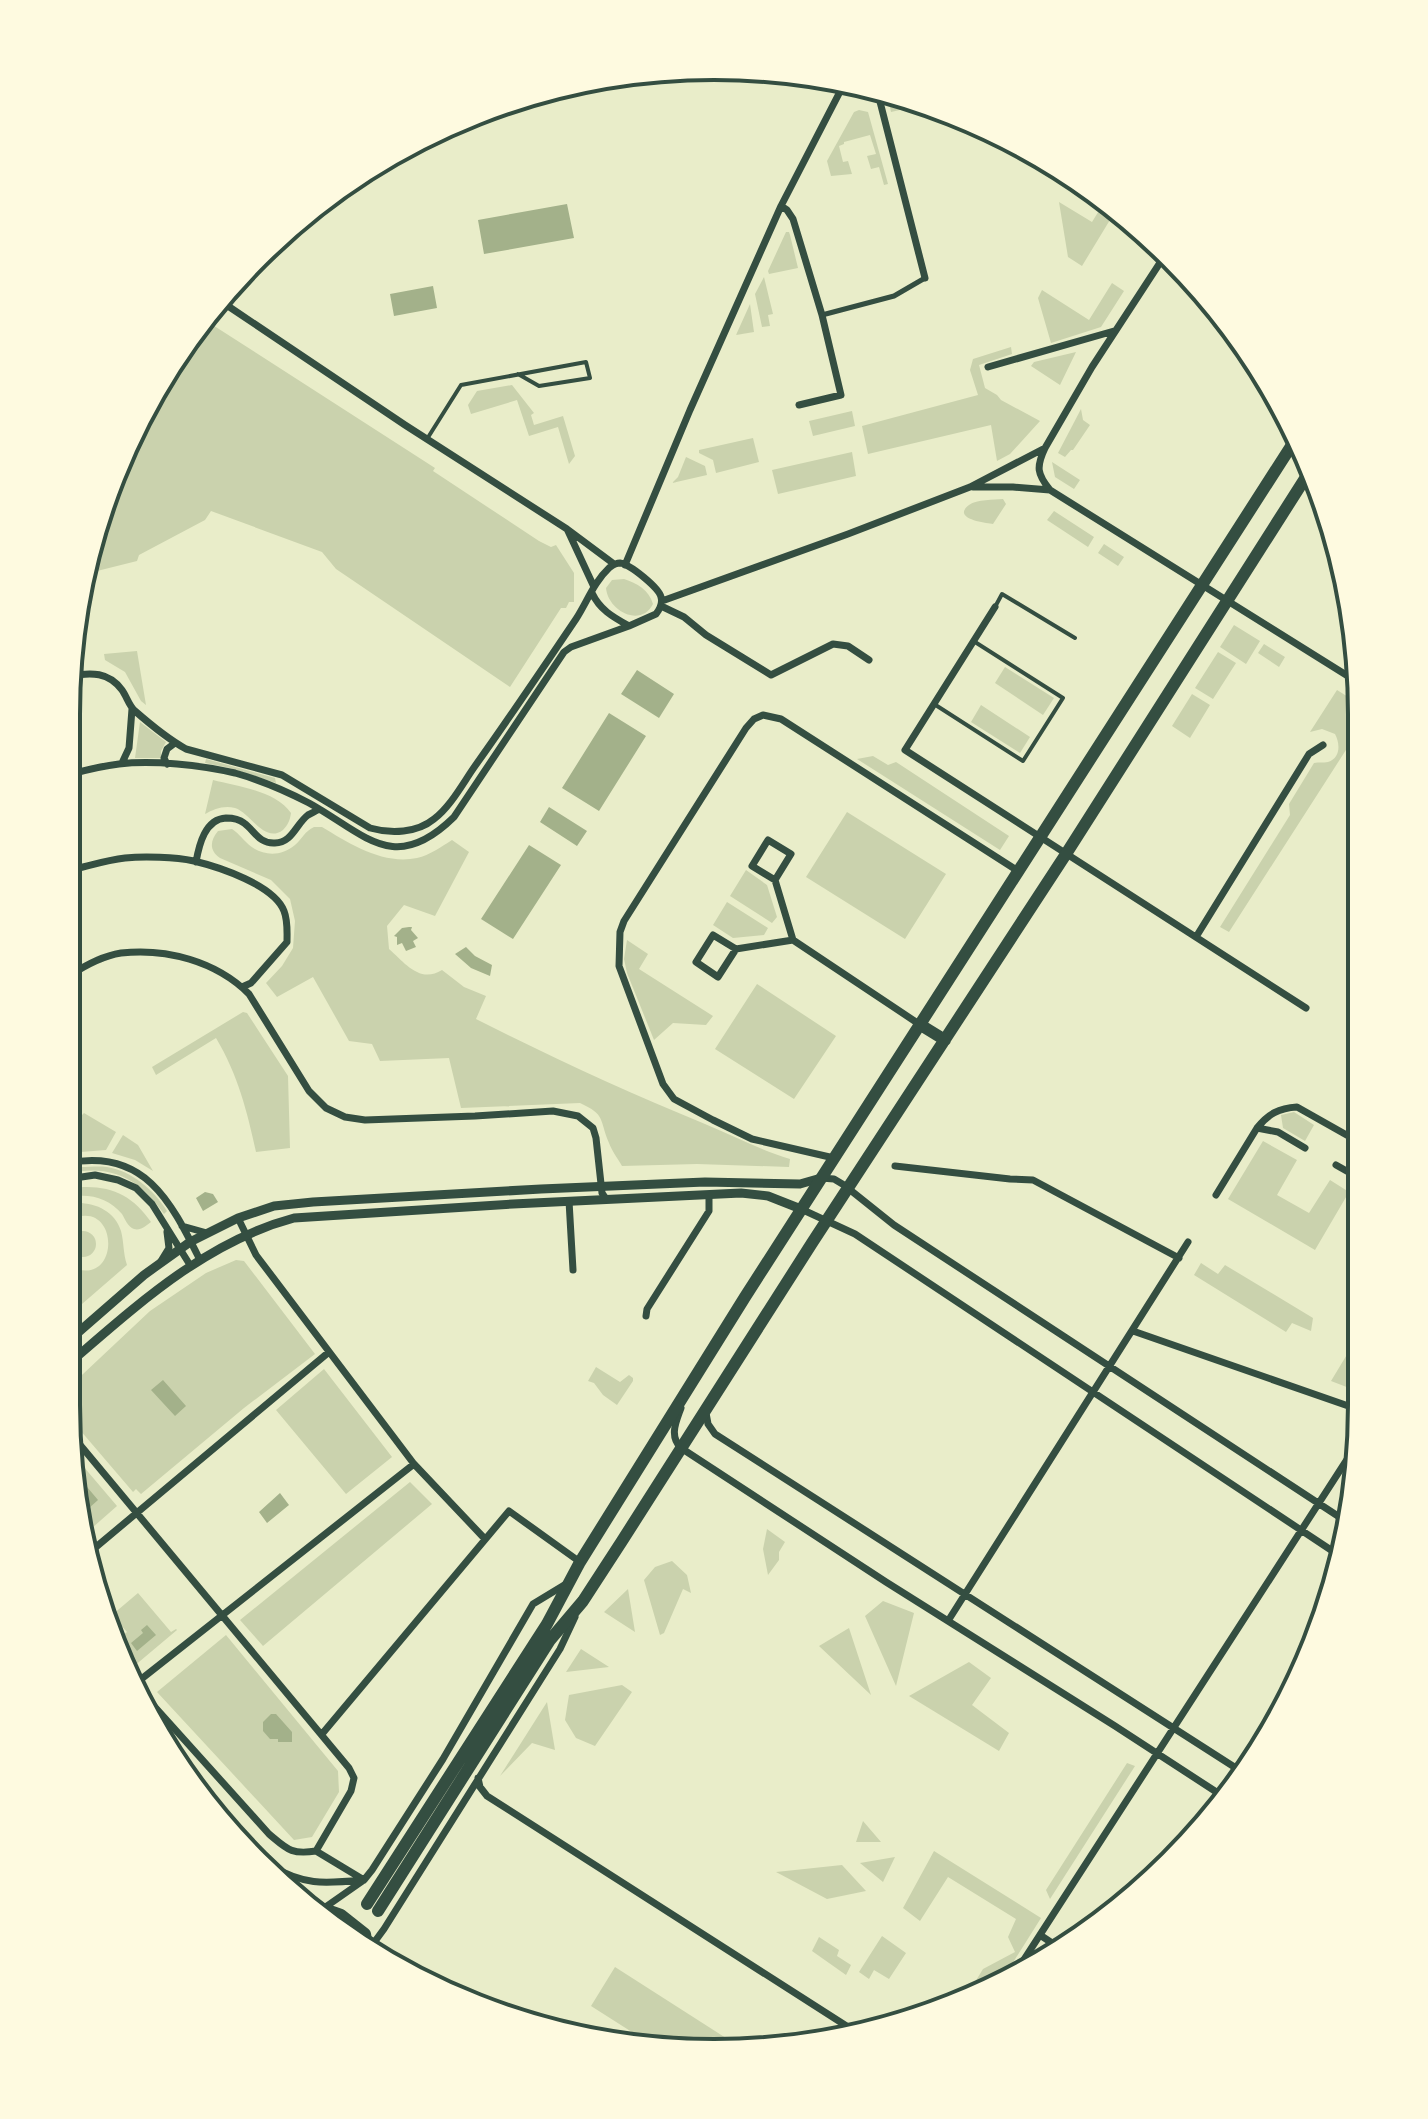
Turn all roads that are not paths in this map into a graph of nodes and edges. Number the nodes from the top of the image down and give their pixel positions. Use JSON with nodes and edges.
{"nodes":[{"id":1,"x":840,"y":92,"type":"edge"},
{"id":2,"x":880,"y":103,"type":"edge"},
{"id":3,"x":781,"y":206,"type":"junction"},
{"id":4,"x":1159,"y":263,"type":"edge"},
{"id":5,"x":925,"y":278,"type":"joint"},
{"id":6,"x":229,"y":306,"type":"edge"},
{"id":7,"x":822,"y":315,"type":"junction"},
{"id":8,"x":1114,"y":331,"type":"junction"},
{"id":9,"x":988,"y":367,"type":"dead end"},
{"id":10,"x":518,"y":374,"type":"junction"},
{"id":11,"x":799,"y":405,"type":"dead end"},
{"id":12,"x":427,"y":439,"type":"junction"},
{"id":13,"x":1045,"y":448,"type":"junction"},
{"id":14,"x":1290,"y":448,"type":"edge"},
{"id":15,"x":1303,"y":481,"type":"edge"},
{"id":16,"x":970,"y":487,"type":"junction"},
{"id":17,"x":1050,"y":490,"type":"junction"},
{"id":18,"x":567,"y":529,"type":"junction"},
{"id":19,"x":614,"y":564,"type":"junction"},
{"id":20,"x":625,"y":565,"type":"junction"},
{"id":21,"x":1201,"y":586,"type":"junction"},
{"id":22,"x":593,"y":590,"type":"junction"},
{"id":23,"x":1226,"y":601,"type":"junction"},
{"id":24,"x":662,"y":604,"type":"junction"},
{"id":25,"x":995,"y":607,"type":"joint"},
{"id":26,"x":629,"y":626,"type":"junction"},
{"id":27,"x":1075,"y":638,"type":"dead end"},
{"id":28,"x":974,"y":641,"type":"junction"},
{"id":29,"x":869,"y":660,"type":"dead end"},
{"id":30,"x":81,"y":674,"type":"edge"},
{"id":31,"x":1347,"y":675,"type":"edge"},
{"id":32,"x":934,"y":704,"type":"junction"},
{"id":33,"x":132,"y":709,"type":"junction"},
{"id":34,"x":175,"y":743,"type":"junction"},
{"id":35,"x":1323,"y":745,"type":"dead end"},
{"id":36,"x":122,"y":763,"type":"junction"},
{"id":37,"x":167,"y":764,"type":"junction"},
{"id":38,"x":80,"y":772,"type":"edge"},
{"id":39,"x":306,"y":788,"type":"junction"},
{"id":40,"x":308,"y":803,"type":"junction"},
{"id":41,"x":319,"y":809,"type":"junction"},
{"id":42,"x":306,"y":816,"type":"junction"},
{"id":43,"x":1040,"y":837,"type":"junction"},
{"id":44,"x":1066,"y":854,"type":"junction"},
{"id":45,"x":196,"y":862,"type":"junction"},
{"id":46,"x":80,"y":868,"type":"edge"},
{"id":47,"x":1018,"y":871,"type":"junction"},
{"id":48,"x":775,"y":880,"type":"junction"},
{"id":49,"x":1196,"y":937,"type":"junction"},
{"id":50,"x":793,"y":940,"type":"junction"},
{"id":51,"x":736,"y":949,"type":"junction"},
{"id":52,"x":80,"y":969,"type":"edge"},
{"id":53,"x":242,"y":987,"type":"junction"},
{"id":54,"x":1306,"y":1008,"type":"dead end"},
{"id":55,"x":919,"y":1024,"type":"junction"},
{"id":56,"x":945,"y":1040,"type":"junction"},
{"id":57,"x":1257,"y":1128,"type":"junction"},
{"id":58,"x":1348,"y":1136,"type":"edge"},
{"id":59,"x":1305,"y":1148,"type":"dead end"},
{"id":60,"x":834,"y":1158,"type":"junction"},
{"id":61,"x":80,"y":1161,"type":"edge"},
{"id":62,"x":1336,"y":1165,"type":"dead end"},
{"id":63,"x":895,"y":1166,"type":"dead end"},
{"id":64,"x":1348,"y":1172,"type":"edge"},
{"id":65,"x":80,"y":1177,"type":"edge"},
{"id":66,"x":821,"y":1178,"type":"junction"},
{"id":67,"x":602,"y":1187,"type":"junction"},
{"id":68,"x":848,"y":1188,"type":"junction"},
{"id":69,"x":709,"y":1195,"type":"junction"},
{"id":70,"x":1216,"y":1195,"type":"dead end"},
{"id":71,"x":606,"y":1199,"type":"junction"},
{"id":72,"x":569,"y":1201,"type":"junction"},
{"id":73,"x":801,"y":1209,"type":"junction"},
{"id":74,"x":238,"y":1218,"type":"junction"},
{"id":75,"x":827,"y":1220,"type":"junction"},
{"id":76,"x":182,"y":1226,"type":"junction"},
{"id":77,"x":167,"y":1230,"type":"junction"},
{"id":78,"x":207,"y":1233,"type":"junction"},
{"id":79,"x":246,"y":1236,"type":"junction"},
{"id":80,"x":190,"y":1242,"type":"junction"},
{"id":81,"x":1188,"y":1242,"type":"dead end"},
{"id":82,"x":180,"y":1249,"type":"junction"},
{"id":83,"x":1179,"y":1258,"type":"junction"},
{"id":84,"x":195,"y":1263,"type":"junction"},
{"id":85,"x":159,"y":1264,"type":"junction"},
{"id":86,"x":573,"y":1270,"type":"dead end"},
{"id":87,"x":646,"y":1316,"type":"dead end"},
{"id":88,"x":80,"y":1331,"type":"edge"},
{"id":89,"x":1133,"y":1331,"type":"junction"},
{"id":90,"x":329,"y":1352,"type":"junction"},
{"id":91,"x":80,"y":1354,"type":"edge"},
{"id":92,"x":1109,"y":1366,"type":"junction"},
{"id":93,"x":689,"y":1387,"type":"junction"},
{"id":94,"x":1093,"y":1392,"type":"junction"},
{"id":95,"x":707,"y":1406,"type":"junction"},
{"id":96,"x":1348,"y":1406,"type":"edge"},
{"id":97,"x":81,"y":1446,"type":"edge"},
{"id":98,"x":681,"y":1448,"type":"junction"},
{"id":99,"x":1346,"y":1462,"type":"edge"},
{"id":100,"x":414,"y":1464,"type":"junction"},
{"id":101,"x":1318,"y":1504,"type":"junction"},
{"id":102,"x":136,"y":1514,"type":"junction"},
{"id":103,"x":1338,"y":1516,"type":"edge"},
{"id":104,"x":1302,"y":1531,"type":"junction"},
{"id":105,"x":485,"y":1539,"type":"junction"},
{"id":106,"x":96,"y":1547,"type":"edge"},
{"id":107,"x":1331,"y":1550,"type":"edge"},
{"id":108,"x":580,"y":1562,"type":"junction"},
{"id":109,"x":568,"y":1583,"type":"junction"},
{"id":110,"x":964,"y":1595,"type":"junction"},
{"id":111,"x":583,"y":1601,"type":"junction"},
{"id":112,"x":223,"y":1615,"type":"junction"},
{"id":113,"x":948,"y":1621,"type":"junction"},
{"id":114,"x":143,"y":1680,"type":"edge"},
{"id":115,"x":159,"y":1711,"type":"edge"},
{"id":116,"x":1174,"y":1728,"type":"junction"},
{"id":117,"x":322,"y":1734,"type":"junction"},
{"id":118,"x":1156,"y":1755,"type":"junction"},
{"id":119,"x":1234,"y":1767,"type":"edge"},
{"id":120,"x":478,"y":1778,"type":"junction"},
{"id":121,"x":1216,"y":1792,"type":"edge"},
{"id":122,"x":316,"y":1851,"type":"junction"},
{"id":123,"x":288,"y":1875,"type":"edge"},
{"id":124,"x":364,"y":1880,"type":"junction"},
{"id":125,"x":326,"y":1907,"type":"edge"},
{"id":126,"x":337,"y":1914,"type":"edge"},
{"id":127,"x":365,"y":1934,"type":"edge"},
{"id":128,"x":1040,"y":1935,"type":"junction"},
{"id":129,"x":374,"y":1940,"type":"edge"},
{"id":130,"x":1050,"y":1942,"type":"edge"},
{"id":131,"x":1026,"y":1957,"type":"edge"},
{"id":132,"x":845,"y":2025,"type":"edge"}],
"edges":[{"from":1,"to":3,"type":"street"},
{"from":2,"to":5,"type":"street"},
{"from":3,"to":7,"type":"street"},
{"from":3,"to":20,"type":"street"},
{"from":4,"to":8,"type":"street"},
{"from":5,"to":7,"type":"street"},
{"from":6,"to":12,"type":"street"},
{"from":7,"to":11,"type":"street"},
{"from":8,"to":9,"type":"street"},
{"from":8,"to":13,"type":"street"},
{"from":10,"to":10,"type":"lane"},
{"from":10,"to":12,"type":"lane"},
{"from":12,"to":18,"type":"street"},
{"from":13,"to":16,"type":"street"},
{"from":13,"to":17,"type":"street"},
{"from":14,"to":21,"type":"main road"},
{"from":15,"to":23,"type":"main road"},
{"from":16,"to":17,"type":"street"},
{"from":16,"to":24,"type":"street"},
{"from":17,"to":21,"type":"street"},
{"from":18,"to":19,"type":"street"},
{"from":18,"to":22,"type":"street"},
{"from":19,"to":20,"type":"street"},
{"from":19,"to":22,"type":"street"},
{"from":20,"to":24,"type":"street"},
{"from":21,"to":23,"type":"street"},
{"from":21,"to":43,"type":"main road"},
{"from":22,"to":26,"type":"street"},
{"from":22,"to":39,"type":"street"},
{"from":23,"to":31,"type":"street"},
{"from":23,"to":44,"type":"main road"},
{"from":24,"to":26,"type":"street"},
{"from":24,"to":29,"type":"street"},
{"from":25,"to":27,"type":"lane"},
{"from":25,"to":28,"type":"street"},
{"from":26,"to":41,"type":"street"},
{"from":28,"to":32,"type":"street"},
{"from":28,"to":32,"type":"lane"},
{"from":30,"to":33,"type":"street"},
{"from":32,"to":43,"type":"street"},
{"from":33,"to":34,"type":"street"},
{"from":33,"to":36,"type":"street"},
{"from":34,"to":37,"type":"street"},
{"from":34,"to":39,"type":"street"},
{"from":35,"to":49,"type":"street"},
{"from":36,"to":37,"type":"street"},
{"from":36,"to":38,"type":"street"},
{"from":37,"to":40,"type":"street"},
{"from":39,"to":40,"type":"street"},
{"from":40,"to":41,"type":"street"},
{"from":40,"to":42,"type":"street"},
{"from":41,"to":42,"type":"street"},
{"from":42,"to":45,"type":"street"},
{"from":43,"to":44,"type":"street"},
{"from":43,"to":47,"type":"main road"},
{"from":44,"to":49,"type":"street"},
{"from":44,"to":56,"type":"main road"},
{"from":45,"to":46,"type":"street"},
{"from":45,"to":53,"type":"street"},
{"from":47,"to":55,"type":"main road"},
{"from":47,"to":60,"type":"street"},
{"from":48,"to":48,"type":"street"},
{"from":48,"to":50,"type":"street"},
{"from":49,"to":54,"type":"street"},
{"from":50,"to":51,"type":"street"},
{"from":50,"to":55,"type":"street"},
{"from":51,"to":51,"type":"street"},
{"from":52,"to":53,"type":"street"},
{"from":53,"to":67,"type":"street"},
{"from":55,"to":56,"type":"main road"},
{"from":55,"to":60,"type":"main road"},
{"from":56,"to":68,"type":"main road"},
{"from":57,"to":58,"type":"street"},
{"from":57,"to":59,"type":"street"},
{"from":57,"to":70,"type":"street"},
{"from":60,"to":66,"type":"main road"},
{"from":61,"to":76,"type":"street"},
{"from":62,"to":64,"type":"street"},
{"from":63,"to":83,"type":"street"},
{"from":65,"to":77,"type":"street"},
{"from":66,"to":67,"type":"street"},
{"from":66,"to":68,"type":"street"},
{"from":66,"to":73,"type":"main road"},
{"from":67,"to":71,"type":"street"},
{"from":67,"to":74,"type":"street"},
{"from":68,"to":75,"type":"main road"},
{"from":68,"to":92,"type":"street"},
{"from":69,"to":71,"type":"street"},
{"from":69,"to":73,"type":"street"},
{"from":69,"to":87,"type":"street"},
{"from":71,"to":72,"type":"street"},
{"from":72,"to":79,"type":"street"},
{"from":72,"to":86,"type":"street"},
{"from":73,"to":75,"type":"street"},
{"from":73,"to":93,"type":"main road"},
{"from":74,"to":78,"type":"street"},
{"from":74,"to":79,"type":"street"},
{"from":75,"to":94,"type":"street"},
{"from":75,"to":95,"type":"main road"},
{"from":76,"to":78,"type":"street"},
{"from":76,"to":80,"type":"street"},
{"from":77,"to":82,"type":"street"},
{"from":77,"to":85,"type":"street"},
{"from":78,"to":80,"type":"street"},
{"from":79,"to":84,"type":"street"},
{"from":79,"to":90,"type":"street"},
{"from":80,"to":82,"type":"street"},
{"from":80,"to":84,"type":"street"},
{"from":81,"to":83,"type":"street"},
{"from":82,"to":84,"type":"street"},
{"from":82,"to":85,"type":"street"},
{"from":83,"to":89,"type":"street"},
{"from":84,"to":91,"type":"street"},
{"from":85,"to":88,"type":"street"},
{"from":89,"to":92,"type":"street"},
{"from":89,"to":96,"type":"street"},
{"from":90,"to":100,"type":"street"},
{"from":90,"to":102,"type":"street"},
{"from":92,"to":94,"type":"street"},
{"from":92,"to":101,"type":"street"},
{"from":93,"to":98,"type":"street"},
{"from":93,"to":108,"type":"main road"},
{"from":94,"to":104,"type":"street"},
{"from":94,"to":110,"type":"street"},
{"from":95,"to":98,"type":"main road"},
{"from":95,"to":110,"type":"street"},
{"from":97,"to":102,"type":"street"},
{"from":98,"to":111,"type":"main road"},
{"from":98,"to":113,"type":"street"},
{"from":99,"to":101,"type":"street"},
{"from":100,"to":105,"type":"street"},
{"from":100,"to":112,"type":"street"},
{"from":101,"to":103,"type":"street"},
{"from":101,"to":104,"type":"street"},
{"from":102,"to":106,"type":"street"},
{"from":102,"to":112,"type":"street"},
{"from":104,"to":107,"type":"street"},
{"from":104,"to":116,"type":"street"},
{"from":105,"to":108,"type":"street"},
{"from":105,"to":117,"type":"street"},
{"from":108,"to":109,"type":"main road"},
{"from":109,"to":111,"type":"main road"},
{"from":109,"to":124,"type":"street"},
{"from":110,"to":113,"type":"street"},
{"from":110,"to":116,"type":"street"},
{"from":111,"to":120,"type":"street"},
{"from":112,"to":114,"type":"street"},
{"from":112,"to":117,"type":"street"},
{"from":113,"to":118,"type":"street"},
{"from":115,"to":122,"type":"street"},
{"from":116,"to":118,"type":"street"},
{"from":116,"to":119,"type":"street"},
{"from":117,"to":122,"type":"street"},
{"from":118,"to":121,"type":"street"},
{"from":118,"to":128,"type":"street"},
{"from":120,"to":129,"type":"street"},
{"from":120,"to":132,"type":"street"},
{"from":122,"to":124,"type":"street"},
{"from":123,"to":124,"type":"street"},
{"from":124,"to":125,"type":"street"},
{"from":126,"to":127,"type":"main road"},
{"from":128,"to":130,"type":"street"},
{"from":128,"to":131,"type":"street"}]}
